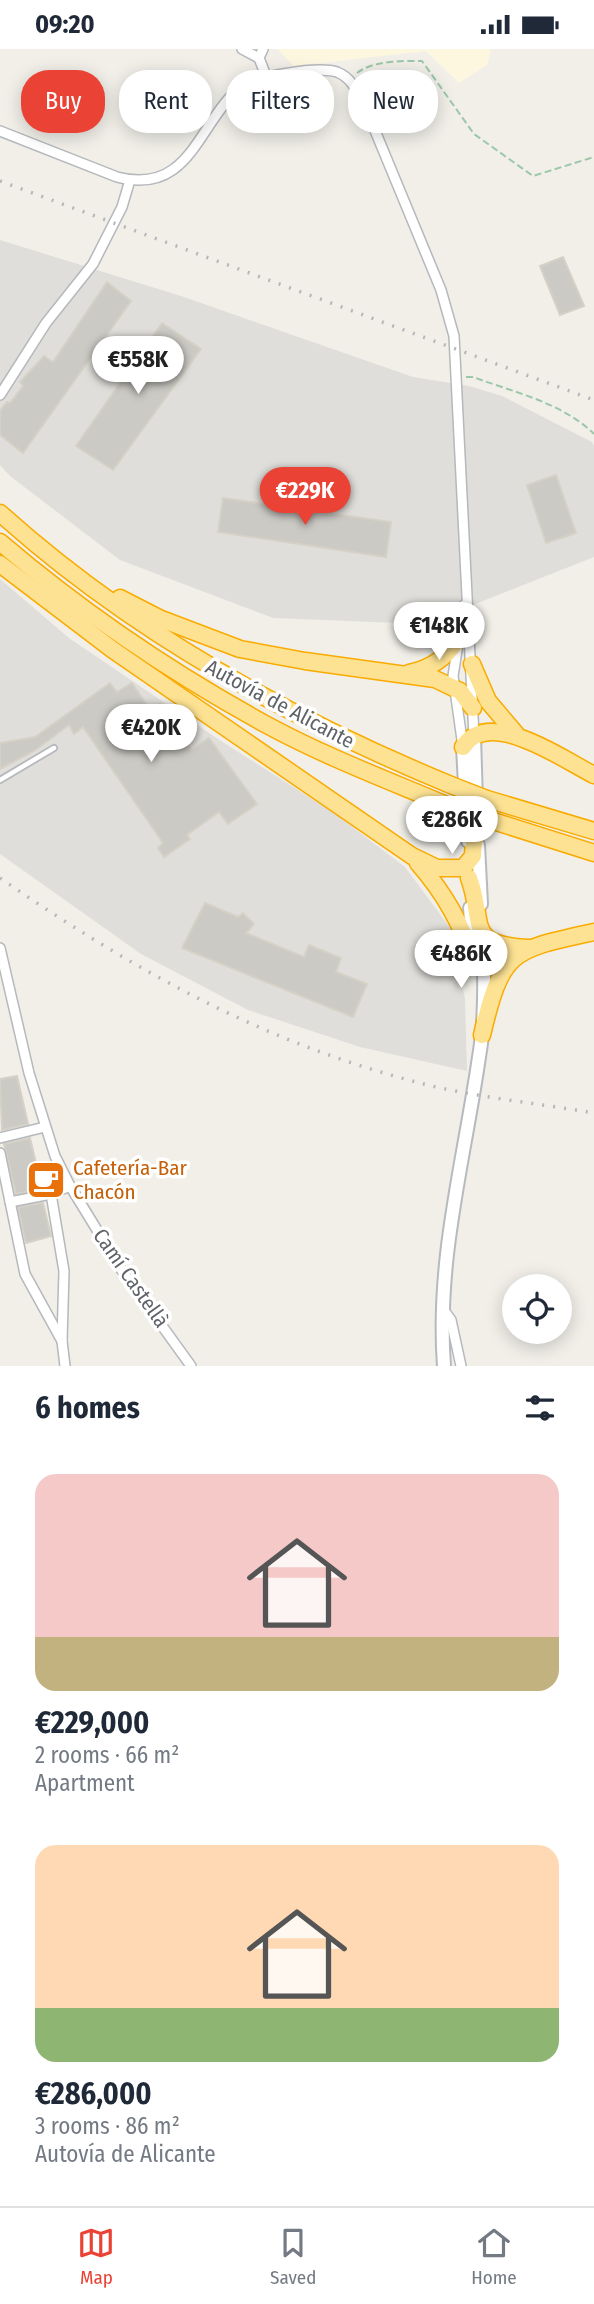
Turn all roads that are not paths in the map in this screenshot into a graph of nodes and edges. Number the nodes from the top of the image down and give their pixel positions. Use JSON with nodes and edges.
{"nodes":[{"id":1,"x":242,"y":49,"type":"edge"},
{"id":2,"x":261,"y":54,"type":"edge"},
{"id":3,"x":334,"y":71,"type":"edge"},
{"id":4,"x":226,"y":100,"type":"edge"},
{"id":5,"x":0,"y":131,"type":"edge"},
{"id":6,"x":130,"y":180,"type":"junction"},
{"id":7,"x":0,"y":395,"type":"edge"},
{"id":8,"x":0,"y":513,"type":"edge"},
{"id":9,"x":0,"y":542,"type":"edge"},
{"id":10,"x":0,"y":564,"type":"edge"},
{"id":11,"x":100,"y":595,"type":"junction"},
{"id":12,"x":465,"y":596,"type":"junction"},
{"id":13,"x":457,"y":640,"type":"junction"},
{"id":14,"x":472,"y":664,"type":"junction"},
{"id":15,"x":408,"y":673,"type":"junction"},
{"id":16,"x":453,"y":686,"type":"junction"},
{"id":17,"x":473,"y":708,"type":"junction"},
{"id":18,"x":521,"y":738,"type":"junction"},
{"id":19,"x":468,"y":742,"type":"junction"},
{"id":20,"x":54,"y":748,"type":"dead end"},
{"id":21,"x":594,"y":775,"type":"edge"},
{"id":22,"x":0,"y":781,"type":"edge"},
{"id":23,"x":482,"y":803,"type":"junction"},
{"id":24,"x":594,"y":831,"type":"edge"},
{"id":25,"x":594,"y":853,"type":"edge"},
{"id":26,"x":412,"y":856,"type":"junction"},
{"id":27,"x":469,"y":871,"type":"junction"},
{"id":28,"x":594,"y":932,"type":"edge"},
{"id":29,"x":482,"y":934,"type":"junction"},
{"id":30,"x":0,"y":948,"type":"edge"},
{"id":31,"x":530,"y":948,"type":"junction"},
{"id":32,"x":474,"y":962,"type":"junction"},
{"id":33,"x":482,"y":1013,"type":"junction"},
{"id":34,"x":482,"y":1035,"type":"junction"},
{"id":35,"x":45,"y":1127,"type":"junction"},
{"id":36,"x":0,"y":1137,"type":"edge"},
{"id":37,"x":0,"y":1153,"type":"edge"},
{"id":38,"x":70,"y":1186,"type":"junction"},
{"id":39,"x":51,"y":1194,"type":"junction"},
{"id":40,"x":10,"y":1202,"type":"junction"},
{"id":41,"x":441,"y":1306,"type":"junction"},
{"id":42,"x":62,"y":1342,"type":"junction"},
{"id":43,"x":65,"y":1366,"type":"edge"},
{"id":44,"x":191,"y":1366,"type":"edge"},
{"id":45,"x":444,"y":1366,"type":"edge"},
{"id":46,"x":461,"y":1366,"type":"edge"}],
"edges":[{"from":1,"to":2,"type":"street"},
{"from":3,"to":12,"type":"street"},
{"from":4,"to":6,"type":"street"},
{"from":5,"to":6,"type":"street"},
{"from":6,"to":7,"type":"street"},
{"from":8,"to":11,"type":"highway","name":"Autovía de Alicante"},
{"from":9,"to":25,"type":"highway","name":"Autovía de Alicante","bridge":true},
{"from":10,"to":26,"type":"highway"},
{"from":11,"to":15,"type":"highway"},
{"from":11,"to":23,"type":"highway","name":"Autovía de Alicante","bridge":true},
{"from":12,"to":13,"type":"street"},
{"from":12,"to":14,"type":"street"},
{"from":13,"to":15,"type":"highway"},
{"from":13,"to":16,"type":"street"},
{"from":14,"to":17,"type":"street"},
{"from":14,"to":18,"type":"highway"},
{"from":15,"to":16,"type":"highway"},
{"from":16,"to":17,"type":"highway"},
{"from":16,"to":19,"type":"street"},
{"from":17,"to":19,"type":"street"},
{"from":18,"to":19,"type":"highway"},
{"from":18,"to":21,"type":"highway"},
{"from":19,"to":23,"type":"street"},
{"from":19,"to":27,"type":"street"},
{"from":20,"to":22,"type":"lane"},
{"from":23,"to":24,"type":"highway","name":"Autovía de Alicante"},
{"from":23,"to":27,"type":"highway"},
{"from":23,"to":29,"type":"street"},
{"from":26,"to":27,"type":"highway"},
{"from":26,"to":32,"type":"highway"},
{"from":27,"to":29,"type":"highway"},
{"from":27,"to":32,"type":"street"},
{"from":28,"to":31,"type":"highway"},
{"from":29,"to":31,"type":"highway"},
{"from":29,"to":33,"type":"street"},
{"from":30,"to":35,"type":"street","name":"Camí Castellà"},
{"from":31,"to":34,"type":"highway"},
{"from":32,"to":33,"type":"street"},
{"from":33,"to":34,"type":"street"},
{"from":34,"to":41,"type":"street"},
{"from":35,"to":36,"type":"street"},
{"from":35,"to":38,"type":"street","name":"Camí Castellà"},
{"from":37,"to":40,"type":"street"},
{"from":38,"to":39,"type":"street"},
{"from":38,"to":44,"type":"street","name":"Camí Castellà"},
{"from":39,"to":40,"type":"street"},
{"from":39,"to":42,"type":"street"},
{"from":40,"to":42,"type":"street"},
{"from":41,"to":45,"type":"street"},
{"from":41,"to":46,"type":"street"},
{"from":42,"to":43,"type":"street"}]}
